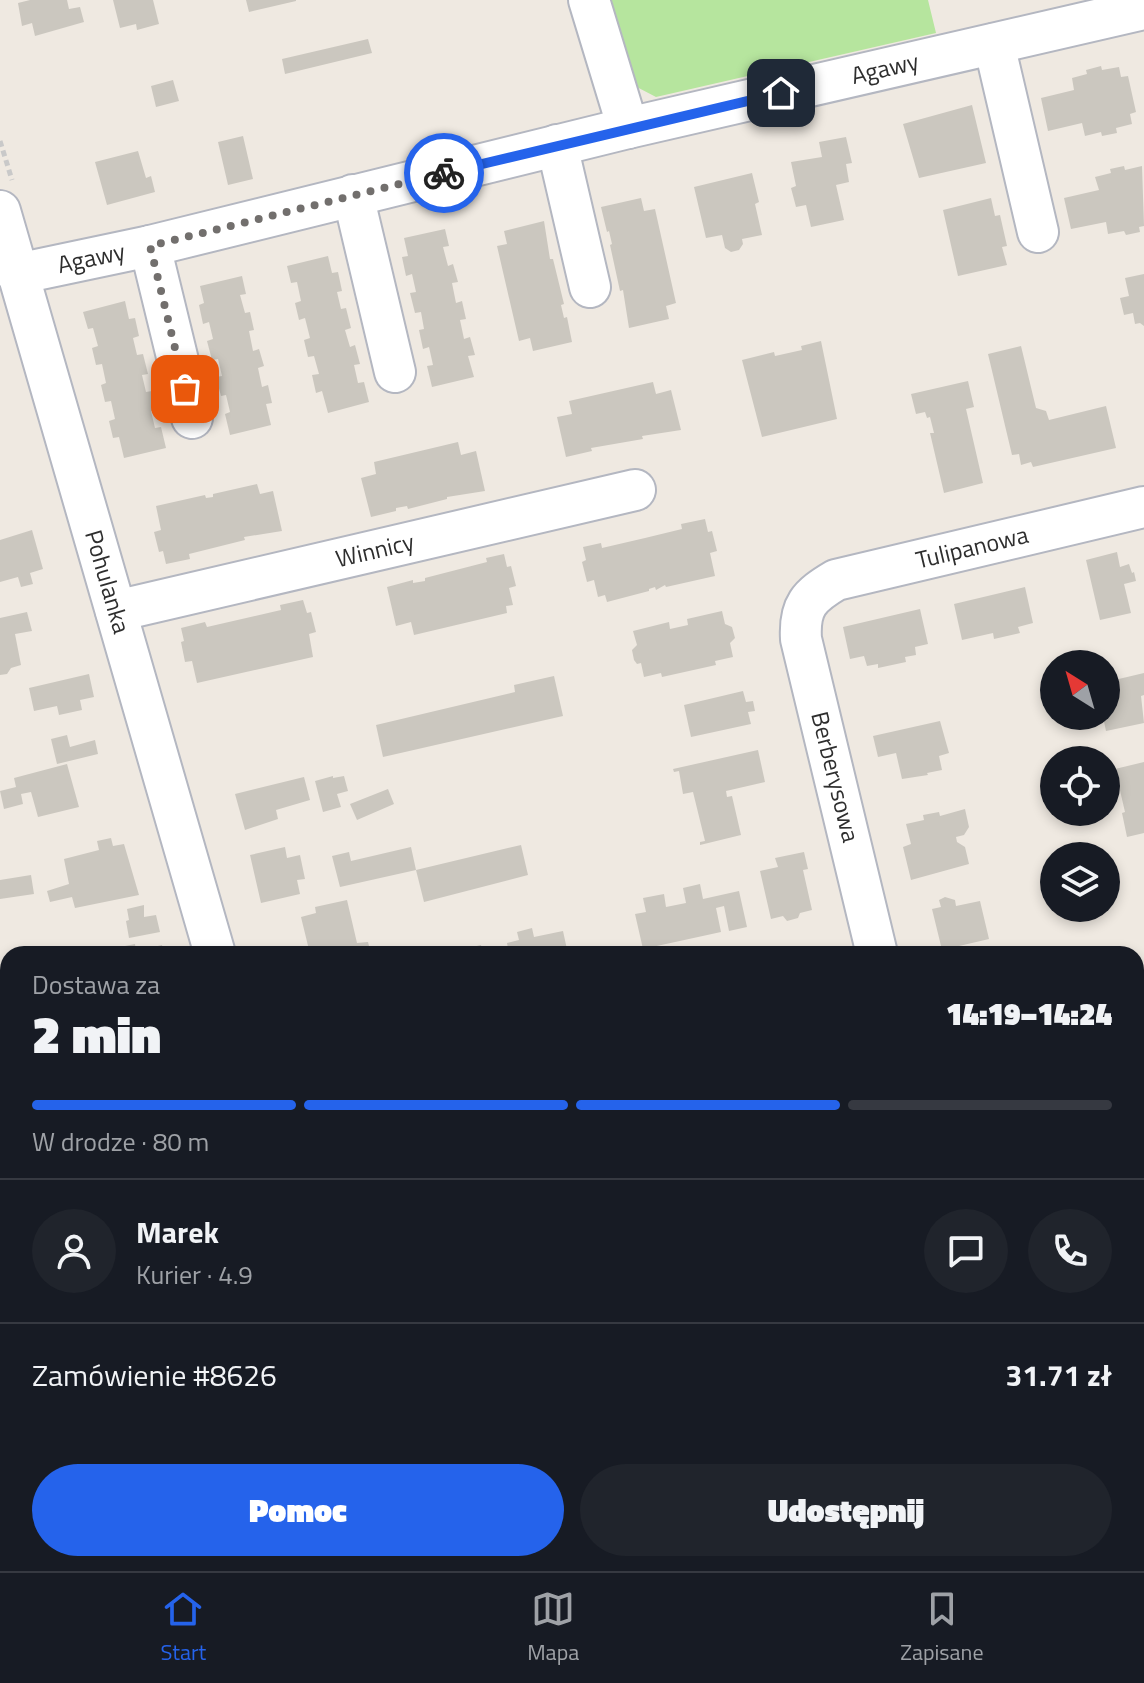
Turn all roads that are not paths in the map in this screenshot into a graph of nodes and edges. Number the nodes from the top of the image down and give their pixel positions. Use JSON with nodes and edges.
{"nodes":[{"id":1,"x":589,"y":0,"type":"edge"},
{"id":2,"x":1144,"y":9,"type":"edge"},
{"id":3,"x":1061,"y":14,"type":"edge"},
{"id":4,"x":994,"y":44,"type":"junction"},
{"id":5,"x":628,"y":128,"type":"junction"},
{"id":6,"x":557,"y":145,"type":"junction"},
{"id":7,"x":353,"y":195,"type":"junction"},
{"id":8,"x":0,"y":211,"type":"edge"},
{"id":9,"x":1038,"y":232,"type":"dead end"},
{"id":10,"x":150,"y":246,"type":"junction"},
{"id":11,"x":17,"y":274,"type":"junction"},
{"id":12,"x":590,"y":287,"type":"dead end"},
{"id":13,"x":395,"y":372,"type":"dead end"},
{"id":14,"x":192,"y":418,"type":"dead end"},
{"id":15,"x":635,"y":490,"type":"dead end"},
{"id":16,"x":1144,"y":507,"type":"edge"},
{"id":17,"x":808,"y":601,"type":"joint"},
{"id":18,"x":116,"y":611,"type":"junction"},
{"id":19,"x":213,"y":946,"type":"edge"},
{"id":20,"x":866,"y":946,"type":"edge"}],
"edges":[{"from":1,"to":5,"type":"street"},
{"from":2,"to":3,"type":"street","name":"Agawy"},
{"from":3,"to":4,"type":"street","name":"Agawy"},
{"from":4,"to":5,"type":"street","name":"Agawy"},
{"from":4,"to":9,"type":"street"},
{"from":5,"to":6,"type":"street","name":"Agawy"},
{"from":6,"to":7,"type":"street","name":"Agawy"},
{"from":6,"to":12,"type":"street"},
{"from":7,"to":10,"type":"street","name":"Agawy"},
{"from":7,"to":13,"type":"street"},
{"from":8,"to":11,"type":"street","name":"Pohulanka"},
{"from":10,"to":11,"type":"street","name":"Agawy"},
{"from":10,"to":14,"type":"street"},
{"from":11,"to":18,"type":"street","name":"Pohulanka"},
{"from":15,"to":18,"type":"street","name":"Winnicy"},
{"from":16,"to":17,"type":"street","name":"Tulipanowa"},
{"from":17,"to":20,"type":"street","name":"Berberysowa"},
{"from":18,"to":19,"type":"street","name":"Pohulanka"}]}
